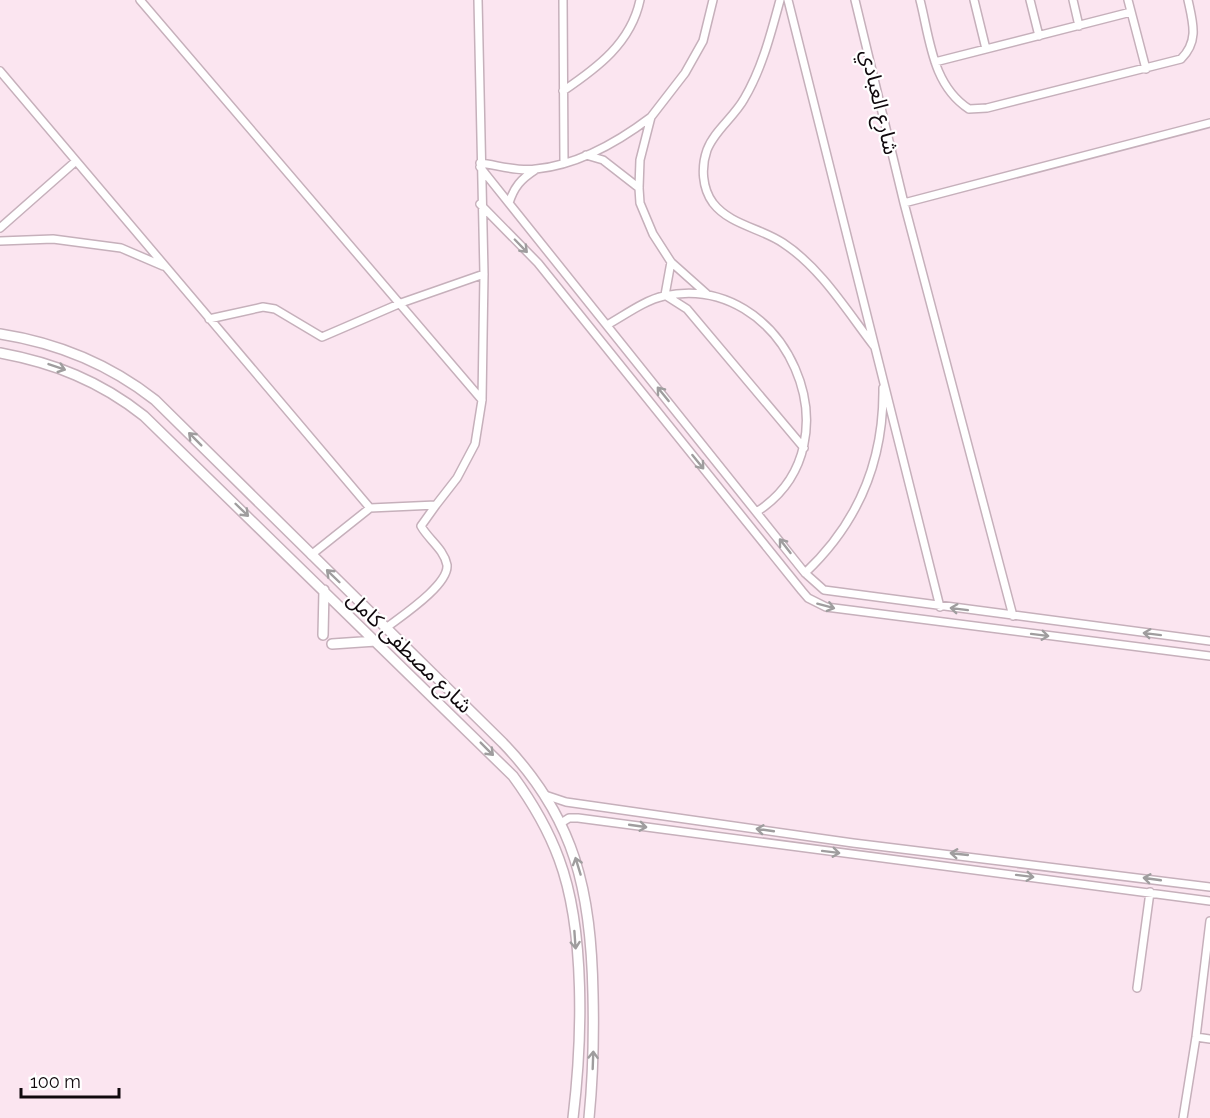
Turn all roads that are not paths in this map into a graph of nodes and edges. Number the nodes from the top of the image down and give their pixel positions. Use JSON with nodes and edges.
{"nodes":[{"id":1,"x":140,"y":0,"type":"edge"},
{"id":2,"x":478,"y":0,"type":"edge"},
{"id":3,"x":563,"y":0,"type":"edge"},
{"id":4,"x":640,"y":0,"type":"edge"},
{"id":5,"x":713,"y":0,"type":"edge"},
{"id":6,"x":780,"y":0,"type":"edge"},
{"id":7,"x":788,"y":0,"type":"edge"},
{"id":8,"x":855,"y":0,"type":"edge"},
{"id":9,"x":920,"y":0,"type":"edge"},
{"id":10,"x":974,"y":0,"type":"edge"},
{"id":11,"x":1030,"y":0,"type":"edge"},
{"id":12,"x":1072,"y":0,"type":"edge"},
{"id":13,"x":1128,"y":0,"type":"edge"},
{"id":14,"x":1188,"y":0,"type":"edge"},
{"id":15,"x":1131,"y":12,"type":"junction"},
{"id":16,"x":1079,"y":26,"type":"junction"},
{"id":17,"x":1039,"y":36,"type":"junction"},
{"id":18,"x":986,"y":49,"type":"junction"},
{"id":19,"x":936,"y":62,"type":"junction"},
{"id":20,"x":1146,"y":69,"type":"junction"},
{"id":21,"x":0,"y":71,"type":"edge"},
{"id":22,"x":563,"y":91,"type":"junction"},
{"id":23,"x":651,"y":117,"type":"junction"},
{"id":24,"x":1210,"y":123,"type":"edge"},
{"id":25,"x":586,"y":155,"type":"junction"},
{"id":26,"x":76,"y":161,"type":"junction"},
{"id":27,"x":564,"y":162,"type":"junction"},
{"id":28,"x":480,"y":165,"type":"junction"},
{"id":29,"x":535,"y":170,"type":"junction"},
{"id":30,"x":639,"y":188,"type":"junction"},
{"id":31,"x":509,"y":203,"type":"junction"},
{"id":32,"x":904,"y":203,"type":"junction"},
{"id":33,"x":480,"y":204,"type":"junction"},
{"id":34,"x":0,"y":228,"type":"edge"},
{"id":35,"x":0,"y":240,"type":"edge"},
{"id":36,"x":671,"y":262,"type":"junction"},
{"id":37,"x":165,"y":267,"type":"junction"},
{"id":38,"x":484,"y":274,"type":"junction"},
{"id":39,"x":665,"y":295,"type":"junction"},
{"id":40,"x":708,"y":295,"type":"junction"},
{"id":41,"x":401,"y":303,"type":"junction"},
{"id":42,"x":209,"y":319,"type":"junction"},
{"id":43,"x":607,"y":325,"type":"junction"},
{"id":44,"x":0,"y":334,"type":"edge"},
{"id":45,"x":875,"y":348,"type":"junction"},
{"id":46,"x":0,"y":353,"type":"edge"},
{"id":47,"x":882,"y":376,"type":"junction"},
{"id":48,"x":482,"y":400,"type":"junction"},
{"id":49,"x":804,"y":448,"type":"junction"},
{"id":50,"x":436,"y":505,"type":"junction"},
{"id":51,"x":370,"y":508,"type":"junction"},
{"id":52,"x":758,"y":511,"type":"junction"},
{"id":53,"x":311,"y":555,"type":"junction"},
{"id":54,"x":805,"y":573,"type":"junction"},
{"id":55,"x":324,"y":590,"type":"junction"},
{"id":56,"x":357,"y":600,"type":"junction"},
{"id":57,"x":940,"y":607,"type":"junction"},
{"id":58,"x":366,"y":609,"type":"junction"},
{"id":59,"x":346,"y":611,"type":"junction"},
{"id":60,"x":1013,"y":616,"type":"junction"},
{"id":61,"x":355,"y":620,"type":"junction"},
{"id":62,"x":386,"y":628,"type":"junction"},
{"id":63,"x":323,"y":635,"type":"dead end"},
{"id":64,"x":376,"y":641,"type":"junction"},
{"id":65,"x":1210,"y":641,"type":"edge"},
{"id":66,"x":332,"y":644,"type":"dead end"},
{"id":67,"x":1210,"y":656,"type":"edge"},
{"id":68,"x":545,"y":795,"type":"junction"},
{"id":69,"x":561,"y":823,"type":"junction"},
{"id":70,"x":1210,"y":887,"type":"edge"},
{"id":71,"x":1150,"y":892,"type":"junction"},
{"id":72,"x":1210,"y":901,"type":"edge"},
{"id":73,"x":1210,"y":921,"type":"edge"},
{"id":74,"x":578,"y":984,"type":"junction"},
{"id":75,"x":593,"y":984,"type":"junction"},
{"id":76,"x":1137,"y":988,"type":"dead end"},
{"id":77,"x":1196,"y":1037,"type":"junction"},
{"id":78,"x":1210,"y":1039,"type":"edge"},
{"id":79,"x":573,"y":1118,"type":"edge"},
{"id":80,"x":589,"y":1118,"type":"edge"},
{"id":81,"x":1183,"y":1118,"type":"edge"}],
"edges":[{"from":1,"to":41,"type":"street"},
{"from":2,"to":28,"type":"street"},
{"from":3,"to":22,"type":"street"},
{"from":4,"to":22,"type":"street"},
{"from":5,"to":23,"type":"street"},
{"from":6,"to":45,"type":"street"},
{"from":7,"to":45,"type":"street"},
{"from":8,"to":32,"type":"street","name":"شارع العبادي"},
{"from":9,"to":19,"type":"street"},
{"from":10,"to":18,"type":"street"},
{"from":11,"to":17,"type":"street"},
{"from":12,"to":16,"type":"street"},
{"from":13,"to":15,"type":"street"},
{"from":14,"to":20,"type":"street"},
{"from":15,"to":16,"type":"street"},
{"from":15,"to":20,"type":"street"},
{"from":16,"to":17,"type":"street"},
{"from":17,"to":18,"type":"street"},
{"from":18,"to":19,"type":"street"},
{"from":19,"to":20,"type":"street"},
{"from":21,"to":26,"type":"street"},
{"from":22,"to":27,"type":"street"},
{"from":23,"to":25,"type":"street"},
{"from":23,"to":30,"type":"street"},
{"from":24,"to":32,"type":"street"},
{"from":25,"to":27,"type":"street"},
{"from":25,"to":30,"type":"street"},
{"from":26,"to":34,"type":"street"},
{"from":26,"to":37,"type":"street"},
{"from":27,"to":29,"type":"street"},
{"from":28,"to":29,"type":"street"},
{"from":28,"to":31,"type":"street"},
{"from":28,"to":33,"type":"street"},
{"from":29,"to":31,"type":"street"},
{"from":30,"to":36,"type":"street"},
{"from":31,"to":43,"type":"street"},
{"from":32,"to":60,"type":"street","name":"شارع العبادي"},
{"from":33,"to":38,"type":"street"},
{"from":33,"to":67,"type":"street","one_way":true},
{"from":35,"to":37,"type":"street"},
{"from":36,"to":39,"type":"street"},
{"from":36,"to":40,"type":"street"},
{"from":37,"to":42,"type":"street"},
{"from":38,"to":41,"type":"street"},
{"from":38,"to":48,"type":"street"},
{"from":39,"to":40,"type":"street"},
{"from":39,"to":43,"type":"street"},
{"from":39,"to":49,"type":"street"},
{"from":40,"to":49,"type":"street"},
{"from":41,"to":42,"type":"street"},
{"from":41,"to":48,"type":"street"},
{"from":42,"to":51,"type":"street"},
{"from":52,"to":43,"type":"street","one_way":true},
{"from":53,"to":44,"type":"street","name":"شارع مصطفى كامل","one_way":true},
{"from":45,"to":47,"type":"street"},
{"from":46,"to":55,"type":"street","name":"شارع مصطفى كامل","one_way":true},
{"from":47,"to":54,"type":"street"},
{"from":47,"to":57,"type":"street"},
{"from":48,"to":50,"type":"street"},
{"from":49,"to":52,"type":"street"},
{"from":50,"to":51,"type":"street"},
{"from":50,"to":62,"type":"street"},
{"from":51,"to":53,"type":"street"},
{"from":54,"to":52,"type":"street","one_way":true},
{"from":56,"to":53,"type":"street","name":"شارع مصطفى كامل","one_way":true},
{"from":54,"to":57,"type":"street"},
{"from":55,"to":59,"type":"street","name":"شارع مصطفى كامل"},
{"from":55,"to":63,"type":"street"},
{"from":56,"to":58,"type":"street","name":"شارع مصطفى كامل"},
{"from":56,"to":59,"type":"street"},
{"from":60,"to":57,"type":"street","one_way":true},
{"from":58,"to":61,"type":"street"},
{"from":58,"to":62,"type":"street","name":"شارع مصطفى كامل"},
{"from":59,"to":61,"type":"street","name":"شارع مصطفى كامل"},
{"from":65,"to":60,"type":"street","one_way":true},
{"from":61,"to":64,"type":"street","name":"شارع مصطفى كامل"},
{"from":62,"to":68,"type":"street","name":"شارع مصطفى كامل"},
{"from":64,"to":66,"type":"street"},
{"from":64,"to":74,"type":"street","name":"شارع مصطفى كامل","one_way":true},
{"from":68,"to":69,"type":"street","name":"شارع مصطفى كامل"},
{"from":70,"to":68,"type":"street","one_way":true},
{"from":69,"to":71,"type":"street","one_way":true},
{"from":75,"to":69,"type":"street","name":"شارع مصطفى كامل","one_way":true},
{"from":71,"to":72,"type":"street"},
{"from":71,"to":76,"type":"street"},
{"from":73,"to":77,"type":"street"},
{"from":74,"to":75,"type":"street"},
{"from":74,"to":79,"type":"street","name":"شارع مصطفى كامل"},
{"from":80,"to":75,"type":"street","name":"شارع مصطفى كامل","one_way":true},
{"from":77,"to":78,"type":"street"},
{"from":77,"to":81,"type":"street"}]}
